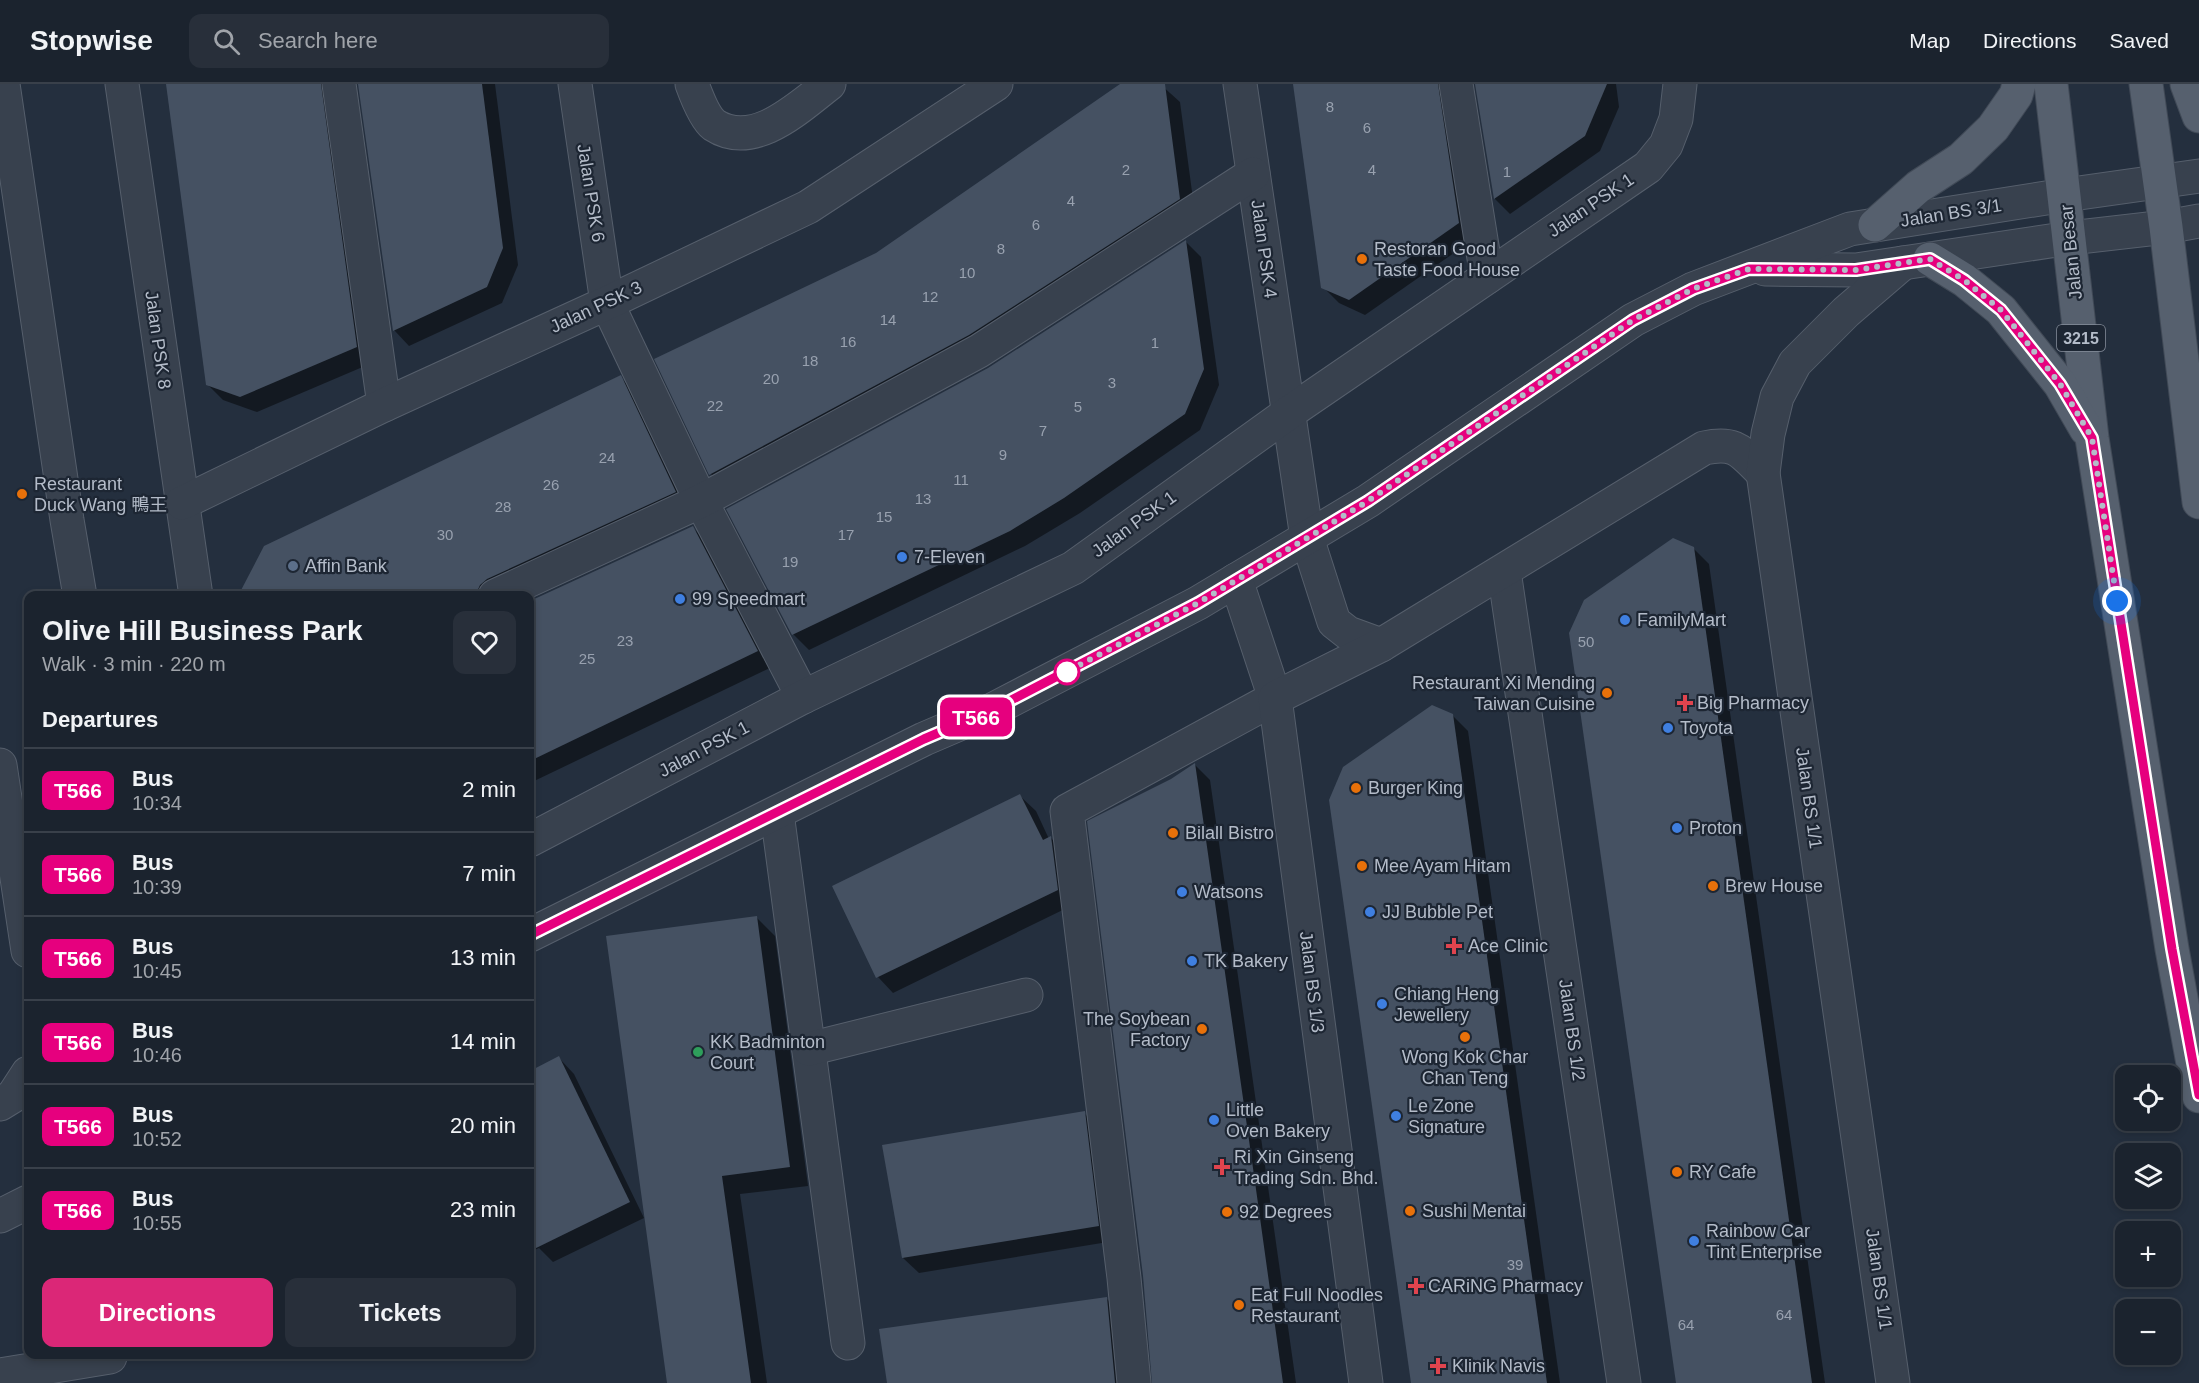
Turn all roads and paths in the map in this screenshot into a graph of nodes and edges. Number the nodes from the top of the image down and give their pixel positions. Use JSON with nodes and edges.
{"nodes":[{"id":1,"x":3,"y":84,"type":"edge"},
{"id":2,"x":122,"y":84,"type":"edge"},
{"id":3,"x":339,"y":84,"type":"edge"},
{"id":4,"x":575,"y":84,"type":"edge"},
{"id":5,"x":692,"y":84,"type":"edge"},
{"id":6,"x":829,"y":84,"type":"edge"},
{"id":7,"x":996,"y":84,"type":"edge"},
{"id":8,"x":1240,"y":84,"type":"edge"},
{"id":9,"x":1456,"y":84,"type":"edge"},
{"id":10,"x":1680,"y":84,"type":"edge"},
{"id":11,"x":2019,"y":84,"type":"edge"},
{"id":12,"x":2051,"y":84,"type":"edge"},
{"id":13,"x":2146,"y":84,"type":"edge"},
{"id":14,"x":2187,"y":84,"type":"edge"},
{"id":15,"x":2199,"y":116,"type":"edge"},
{"id":16,"x":1253,"y":174,"type":"junction"},
{"id":17,"x":2199,"y":176,"type":"edge"},
{"id":18,"x":2160,"y":181,"type":"junction"},
{"id":19,"x":2065,"y":195,"type":"junction"},
{"id":20,"x":2199,"y":221,"type":"edge"},
{"id":21,"x":1875,"y":225,"type":"junction"},
{"id":22,"x":2166,"y":227,"type":"junction"},
{"id":23,"x":2070,"y":238,"type":"junction"},
{"id":24,"x":1917,"y":261,"type":"junction"},
{"id":25,"x":1749,"y":269,"type":"junction"},
{"id":26,"x":1487,"y":277,"type":"junction"},
{"id":27,"x":608,"y":303,"type":"junction"},
{"id":28,"x":384,"y":405,"type":"junction"},
{"id":29,"x":1287,"y":414,"type":"junction"},
{"id":30,"x":2199,"y":420,"type":"edge"},
{"id":31,"x":2092,"y":438,"type":"junction"},
{"id":32,"x":2192,"y":455,"type":"junction"},
{"id":33,"x":1763,"y":473,"type":"junction"},
{"id":34,"x":701,"y":501,"type":"junction"},
{"id":35,"x":2199,"y":502,"type":"edge"},
{"id":36,"x":182,"y":503,"type":"junction"},
{"id":37,"x":1307,"y":538,"type":"junction"},
{"id":38,"x":1504,"y":571,"type":"junction"},
{"id":39,"x":1236,"y":580,"type":"junction"},
{"id":40,"x":79,"y":591,"type":"edge"},
{"id":41,"x":195,"y":591,"type":"edge"},
{"id":42,"x":506,"y":591,"type":"edge"},
{"id":43,"x":1381,"y":645,"type":"junction"},
{"id":44,"x":803,"y":697,"type":"junction"},
{"id":45,"x":1275,"y":698,"type":"junction"},
{"id":46,"x":0,"y":765,"type":"edge"},
{"id":47,"x":777,"y":813,"type":"junction"},
{"id":48,"x":534,"y":838,"type":"edge"},
{"id":49,"x":24,"y":924,"type":"edge"},
{"id":50,"x":534,"y":933,"type":"edge"},
{"id":51,"x":1026,"y":995,"type":"dead end"},
{"id":52,"x":808,"y":1049,"type":"junction"},
{"id":53,"x":24,"y":1078,"type":"edge"},
{"id":54,"x":2199,"y":1095,"type":"edge"},
{"id":55,"x":0,"y":1104,"type":"edge"},
{"id":56,"x":24,"y":1204,"type":"edge"},
{"id":57,"x":0,"y":1216,"type":"edge"},
{"id":58,"x":848,"y":1343,"type":"dead end"},
{"id":59,"x":110,"y":1365,"type":"edge"},
{"id":60,"x":0,"y":1376,"type":"edge"},
{"id":61,"x":1134,"y":1383,"type":"edge"},
{"id":62,"x":1366,"y":1383,"type":"edge"},
{"id":63,"x":1624,"y":1383,"type":"edge"},
{"id":64,"x":1893,"y":1383,"type":"edge"}],
"edges":[{"from":1,"to":40,"type":"street"},
{"from":2,"to":36,"type":"street","name":"Jalan PSK 8"},
{"from":3,"to":28,"type":"street"},
{"from":4,"to":27,"type":"street","name":"Jalan PSK 6"},
{"from":5,"to":6,"type":"street"},
{"from":7,"to":27,"type":"street","name":"Jalan PSK 3"},
{"from":8,"to":16,"type":"street","name":"Jalan PSK 4"},
{"from":9,"to":26,"type":"street"},
{"from":10,"to":26,"type":"street","name":"Jalan PSK 1"},
{"from":11,"to":21,"type":"main road"},
{"from":12,"to":19,"type":"main road","name":"Jalan Besar","number":"3215"},
{"from":13,"to":18,"type":"main road"},
{"from":14,"to":15,"type":"main road"},
{"from":16,"to":29,"type":"street","name":"Jalan PSK 4"},
{"from":16,"to":34,"type":"street"},
{"from":17,"to":18,"type":"street","name":"Jalan BS 3/1"},
{"from":18,"to":19,"type":"street","name":"Jalan BS 3/1"},
{"from":18,"to":22,"type":"main road"},
{"from":19,"to":21,"type":"street","name":"Jalan BS 3/1"},
{"from":19,"to":23,"type":"main road","name":"Jalan Besar","number":"3215"},
{"from":20,"to":22,"type":"street","name":"Jalan BS 3/1"},
{"from":21,"to":25,"type":"street","name":"Jalan BS 3/1"},
{"from":22,"to":23,"type":"street","name":"Jalan BS 3/1"},
{"from":22,"to":32,"type":"main road"},
{"from":23,"to":24,"type":"street","name":"Jalan BS 3/1"},
{"from":23,"to":31,"type":"main road","name":"Jalan Besar","number":"3215"},
{"from":24,"to":25,"type":"street","name":"Jalan BS 3/1"},
{"from":24,"to":31,"type":"main road"},
{"from":24,"to":33,"type":"street","name":"Jalan BS 1/1"},
{"from":25,"to":37,"type":"street","name":"Jalan BS 3/1"},
{"from":26,"to":29,"type":"street","name":"Jalan PSK 1"},
{"from":27,"to":28,"type":"street","name":"Jalan PSK 3"},
{"from":27,"to":34,"type":"street","name":"Jalan PSK 6"},
{"from":28,"to":36,"type":"street","name":"Jalan PSK 3"},
{"from":29,"to":37,"type":"street","name":"Jalan PSK 4"},
{"from":29,"to":44,"type":"street","name":"Jalan PSK 1"},
{"from":30,"to":32,"type":"main road"},
{"from":31,"to":54,"type":"main road","name":"Jalan Besar","number":"3215"},
{"from":32,"to":35,"type":"main road"},
{"from":33,"to":38,"type":"street"},
{"from":33,"to":64,"type":"street","name":"Jalan BS 1/1"},
{"from":34,"to":42,"type":"street"},
{"from":34,"to":44,"type":"street","name":"Jalan PSK 6"},
{"from":36,"to":41,"type":"street","name":"Jalan PSK 8"},
{"from":37,"to":39,"type":"street","name":"Jalan BS 3/1"},
{"from":37,"to":43,"type":"street","name":"Jalan PSK 4"},
{"from":38,"to":43,"type":"street"},
{"from":38,"to":63,"type":"street","name":"Jalan BS 1/2"},
{"from":39,"to":45,"type":"street","name":"Jalan BS 1/3"},
{"from":39,"to":47,"type":"street","name":"Jalan BS 3/1"},
{"from":43,"to":45,"type":"street"},
{"from":44,"to":48,"type":"street","name":"Jalan PSK 1"},
{"from":45,"to":61,"type":"street"},
{"from":45,"to":62,"type":"street","name":"Jalan BS 1/3"},
{"from":46,"to":49,"type":"street"},
{"from":47,"to":50,"type":"street","name":"Jalan BS 3/1"},
{"from":47,"to":52,"type":"street"},
{"from":51,"to":52,"type":"street"},
{"from":52,"to":58,"type":"street"},
{"from":53,"to":55,"type":"street"},
{"from":56,"to":57,"type":"street"},
{"from":59,"to":60,"type":"street"}]}
